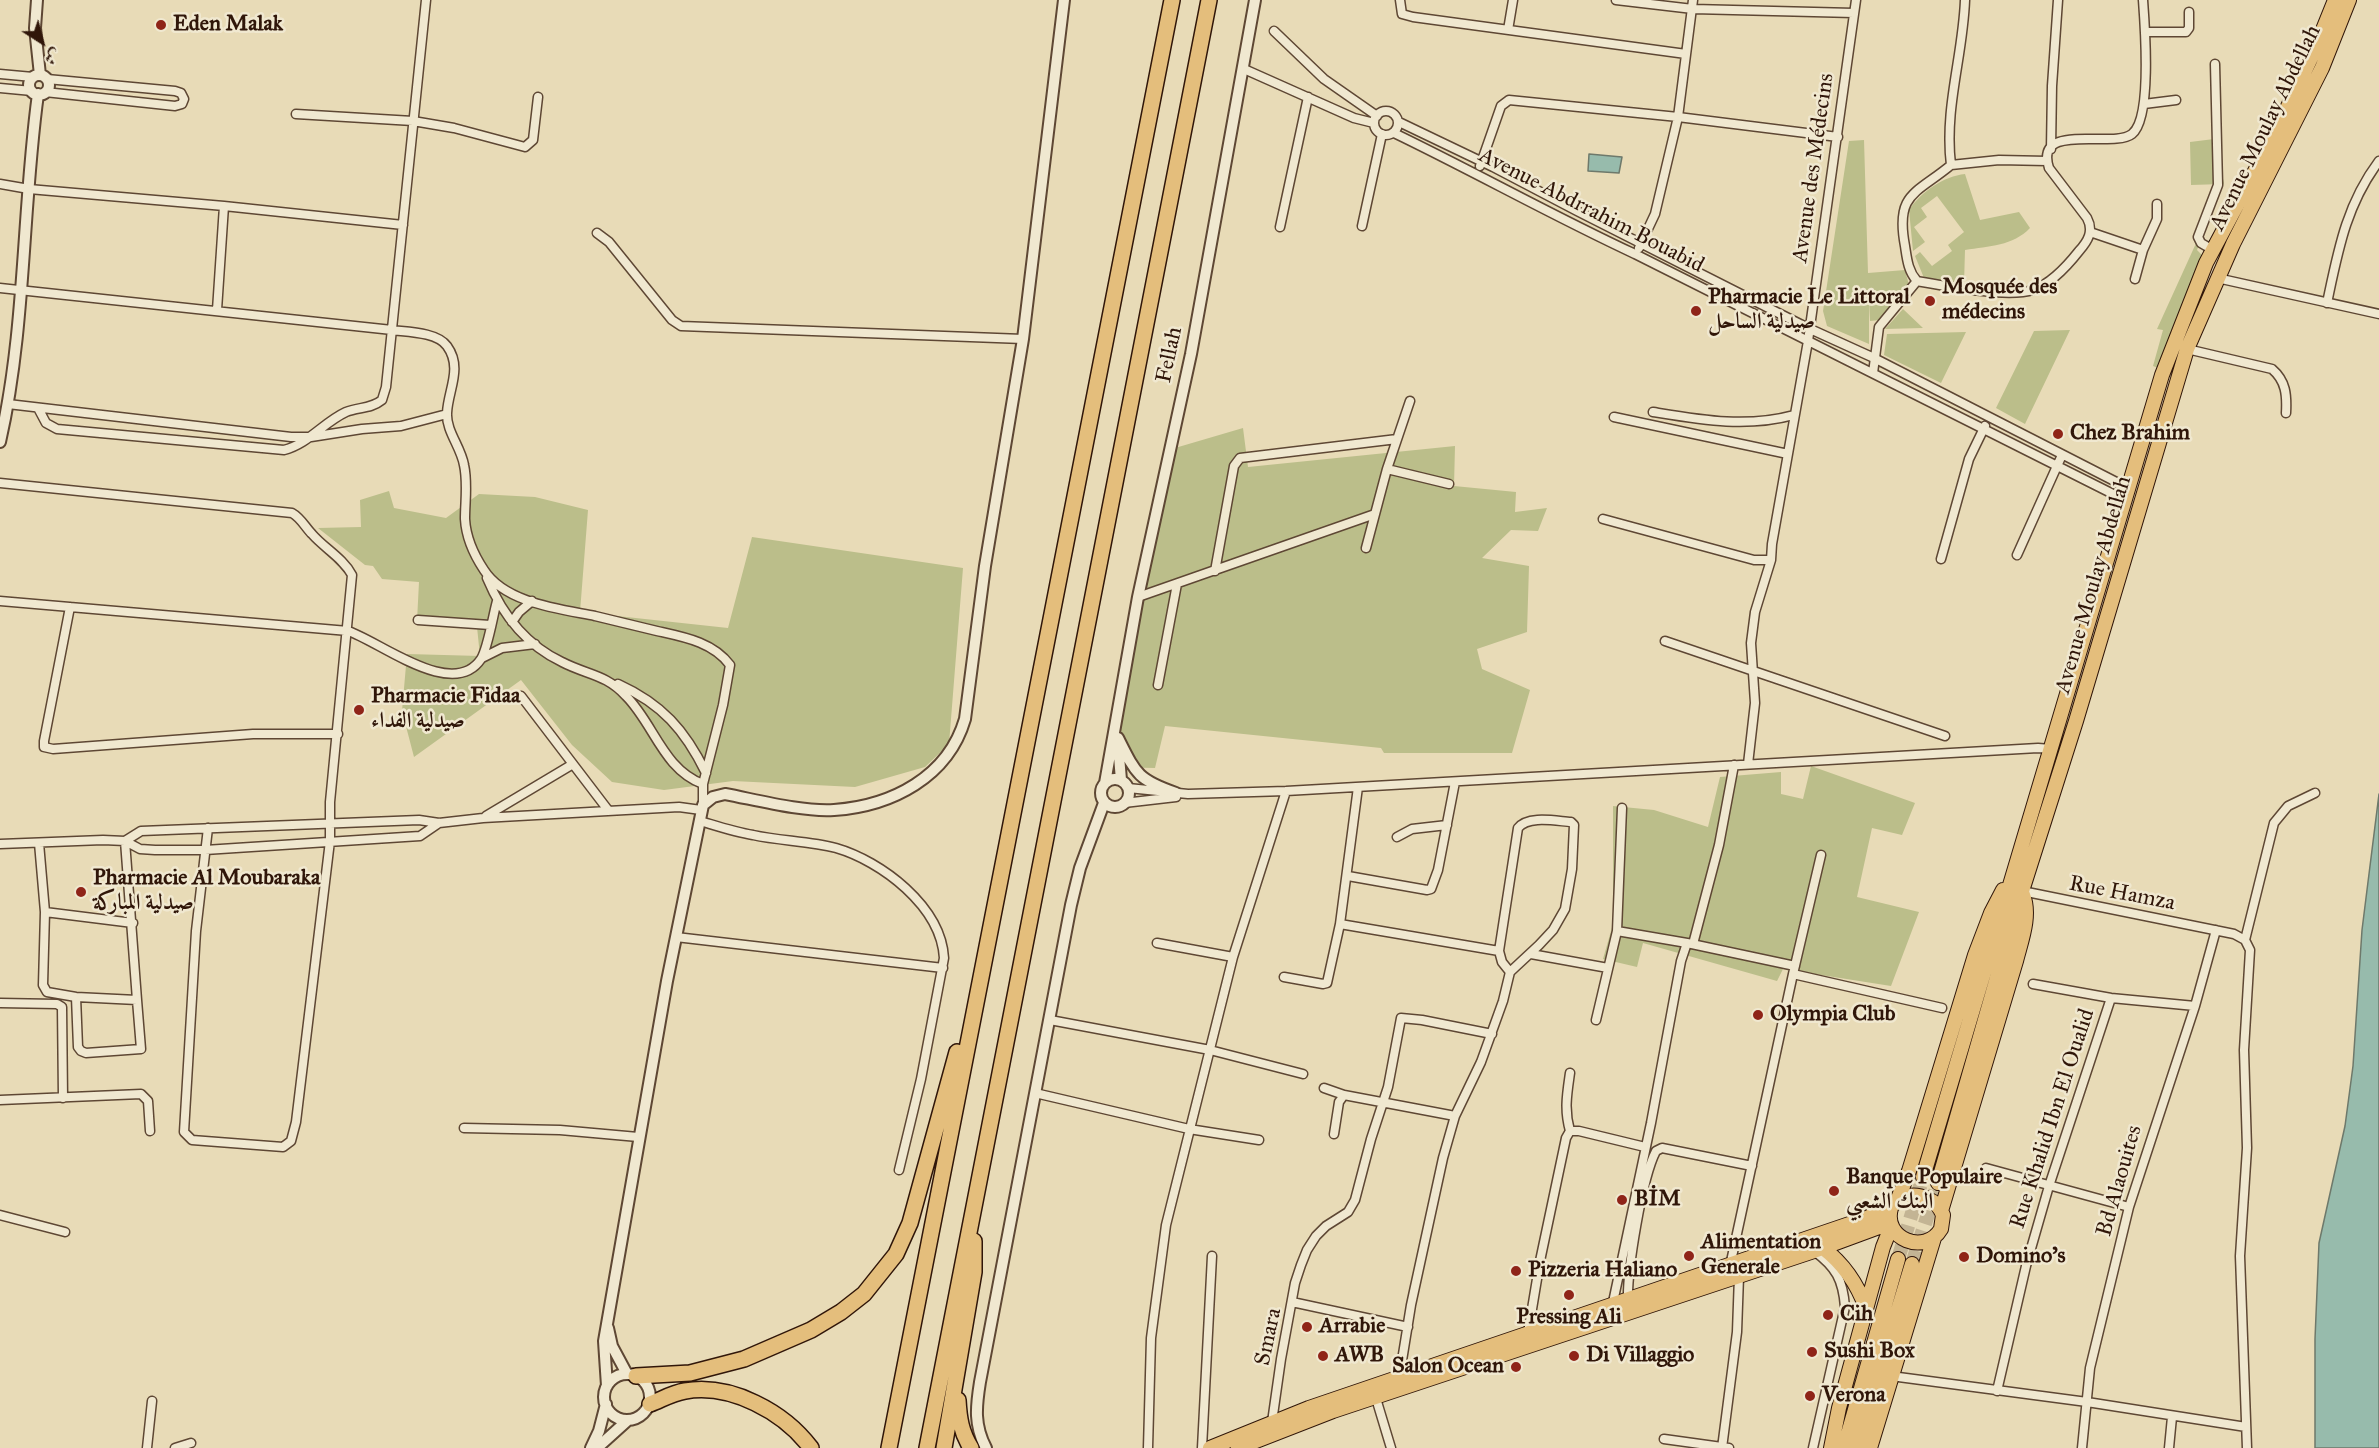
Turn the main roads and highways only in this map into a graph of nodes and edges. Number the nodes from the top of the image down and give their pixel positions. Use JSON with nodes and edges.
{"nodes":[{"id":1,"x":1173,"y":0,"type":"edge"},
{"id":2,"x":1209,"y":0,"type":"edge"},
{"id":3,"x":2335,"y":0,"type":"edge"},
{"id":4,"x":2349,"y":0,"type":"edge"},
{"id":5,"x":2016,"y":870,"type":"junction"},
{"id":6,"x":2022,"y":891,"type":"junction"},
{"id":7,"x":991,"y":924,"type":"junction"},
{"id":8,"x":1923,"y":1177,"type":"tunnel mouth"},
{"id":9,"x":1938,"y":1183,"type":"tunnel mouth"},
{"id":10,"x":1894,"y":1204,"type":"junction"},
{"id":11,"x":1941,"y":1211,"type":"junction"},
{"id":12,"x":973,"y":1223,"type":"junction"},
{"id":13,"x":1890,"y":1225,"type":"junction"},
{"id":14,"x":1934,"y":1238,"type":"junction"},
{"id":15,"x":1818,"y":1249,"type":"junction"},
{"id":16,"x":1898,"y":1259,"type":"tunnel mouth"},
{"id":17,"x":1912,"y":1264,"type":"tunnel mouth"},
{"id":18,"x":1733,"y":1273,"type":"junction"},
{"id":19,"x":1629,"y":1306,"type":"junction"},
{"id":20,"x":1866,"y":1309,"type":"junction"},
{"id":21,"x":956,"y":1371,"type":"junction"},
{"id":22,"x":632,"y":1375,"type":"road end"},
{"id":23,"x":1400,"y":1383,"type":"junction"},
{"id":24,"x":1375,"y":1391,"type":"junction"},
{"id":25,"x":650,"y":1404,"type":"road end"},
{"id":26,"x":811,"y":1448,"type":"edge"},
{"id":27,"x":889,"y":1448,"type":"edge"},
{"id":28,"x":927,"y":1448,"type":"edge"},
{"id":29,"x":944,"y":1448,"type":"edge"},
{"id":30,"x":971,"y":1448,"type":"edge"},
{"id":31,"x":1210,"y":1448,"type":"edge"},
{"id":32,"x":1238,"y":1448,"type":"edge"},
{"id":33,"x":1831,"y":1448,"type":"edge"},
{"id":34,"x":1844,"y":1448,"type":"edge"},
{"id":35,"x":1856,"y":1448,"type":"edge"},
{"id":36,"x":1870,"y":1448,"type":"edge"}],
"edges":[{"from":1,"to":7,"type":"highway"},
{"from":2,"to":12,"type":"highway"},
{"from":3,"to":5,"type":"main road","name":"Avenue Moulay Abdellah"},
{"from":4,"to":6,"type":"main road","name":"Avenue Moulay Abdellah"},
{"from":5,"to":8,"type":"main road","name":"Avenue Moulay Abdellah"},
{"from":5,"to":10,"type":"main road","name":"Avenue Moulay Abdellah"},
{"from":6,"to":9,"type":"main road","name":"Avenue Moulay Abdellah"},
{"from":6,"to":11,"type":"main road","name":"Avenue Moulay Abdellah"},
{"from":7,"to":22,"type":"highway"},
{"from":7,"to":27,"type":"highway"},
{"from":10,"to":11,"type":"main road"},
{"from":10,"to":13,"type":"main road"},
{"from":10,"to":18,"type":"main road"},
{"from":11,"to":14,"type":"main road"},
{"from":12,"to":21,"type":"highway"},
{"from":12,"to":28,"type":"highway"},
{"from":13,"to":14,"type":"main road"},
{"from":13,"to":15,"type":"main road"},
{"from":13,"to":20,"type":"main road"},
{"from":14,"to":36,"type":"main road"},
{"from":15,"to":18,"type":"main road"},
{"from":15,"to":20,"type":"main road"},
{"from":16,"to":34,"type":"main road"},
{"from":17,"to":35,"type":"main road"},
{"from":18,"to":19,"type":"main road"},
{"from":19,"to":23,"type":"main road"},
{"from":19,"to":23,"type":"main road"},
{"from":20,"to":33,"type":"main road"},
{"from":21,"to":29,"type":"highway"},
{"from":21,"to":30,"type":"highway"},
{"from":23,"to":24,"type":"main road"},
{"from":24,"to":31,"type":"main road"},
{"from":24,"to":32,"type":"main road"},
{"from":25,"to":26,"type":"highway"}]}
